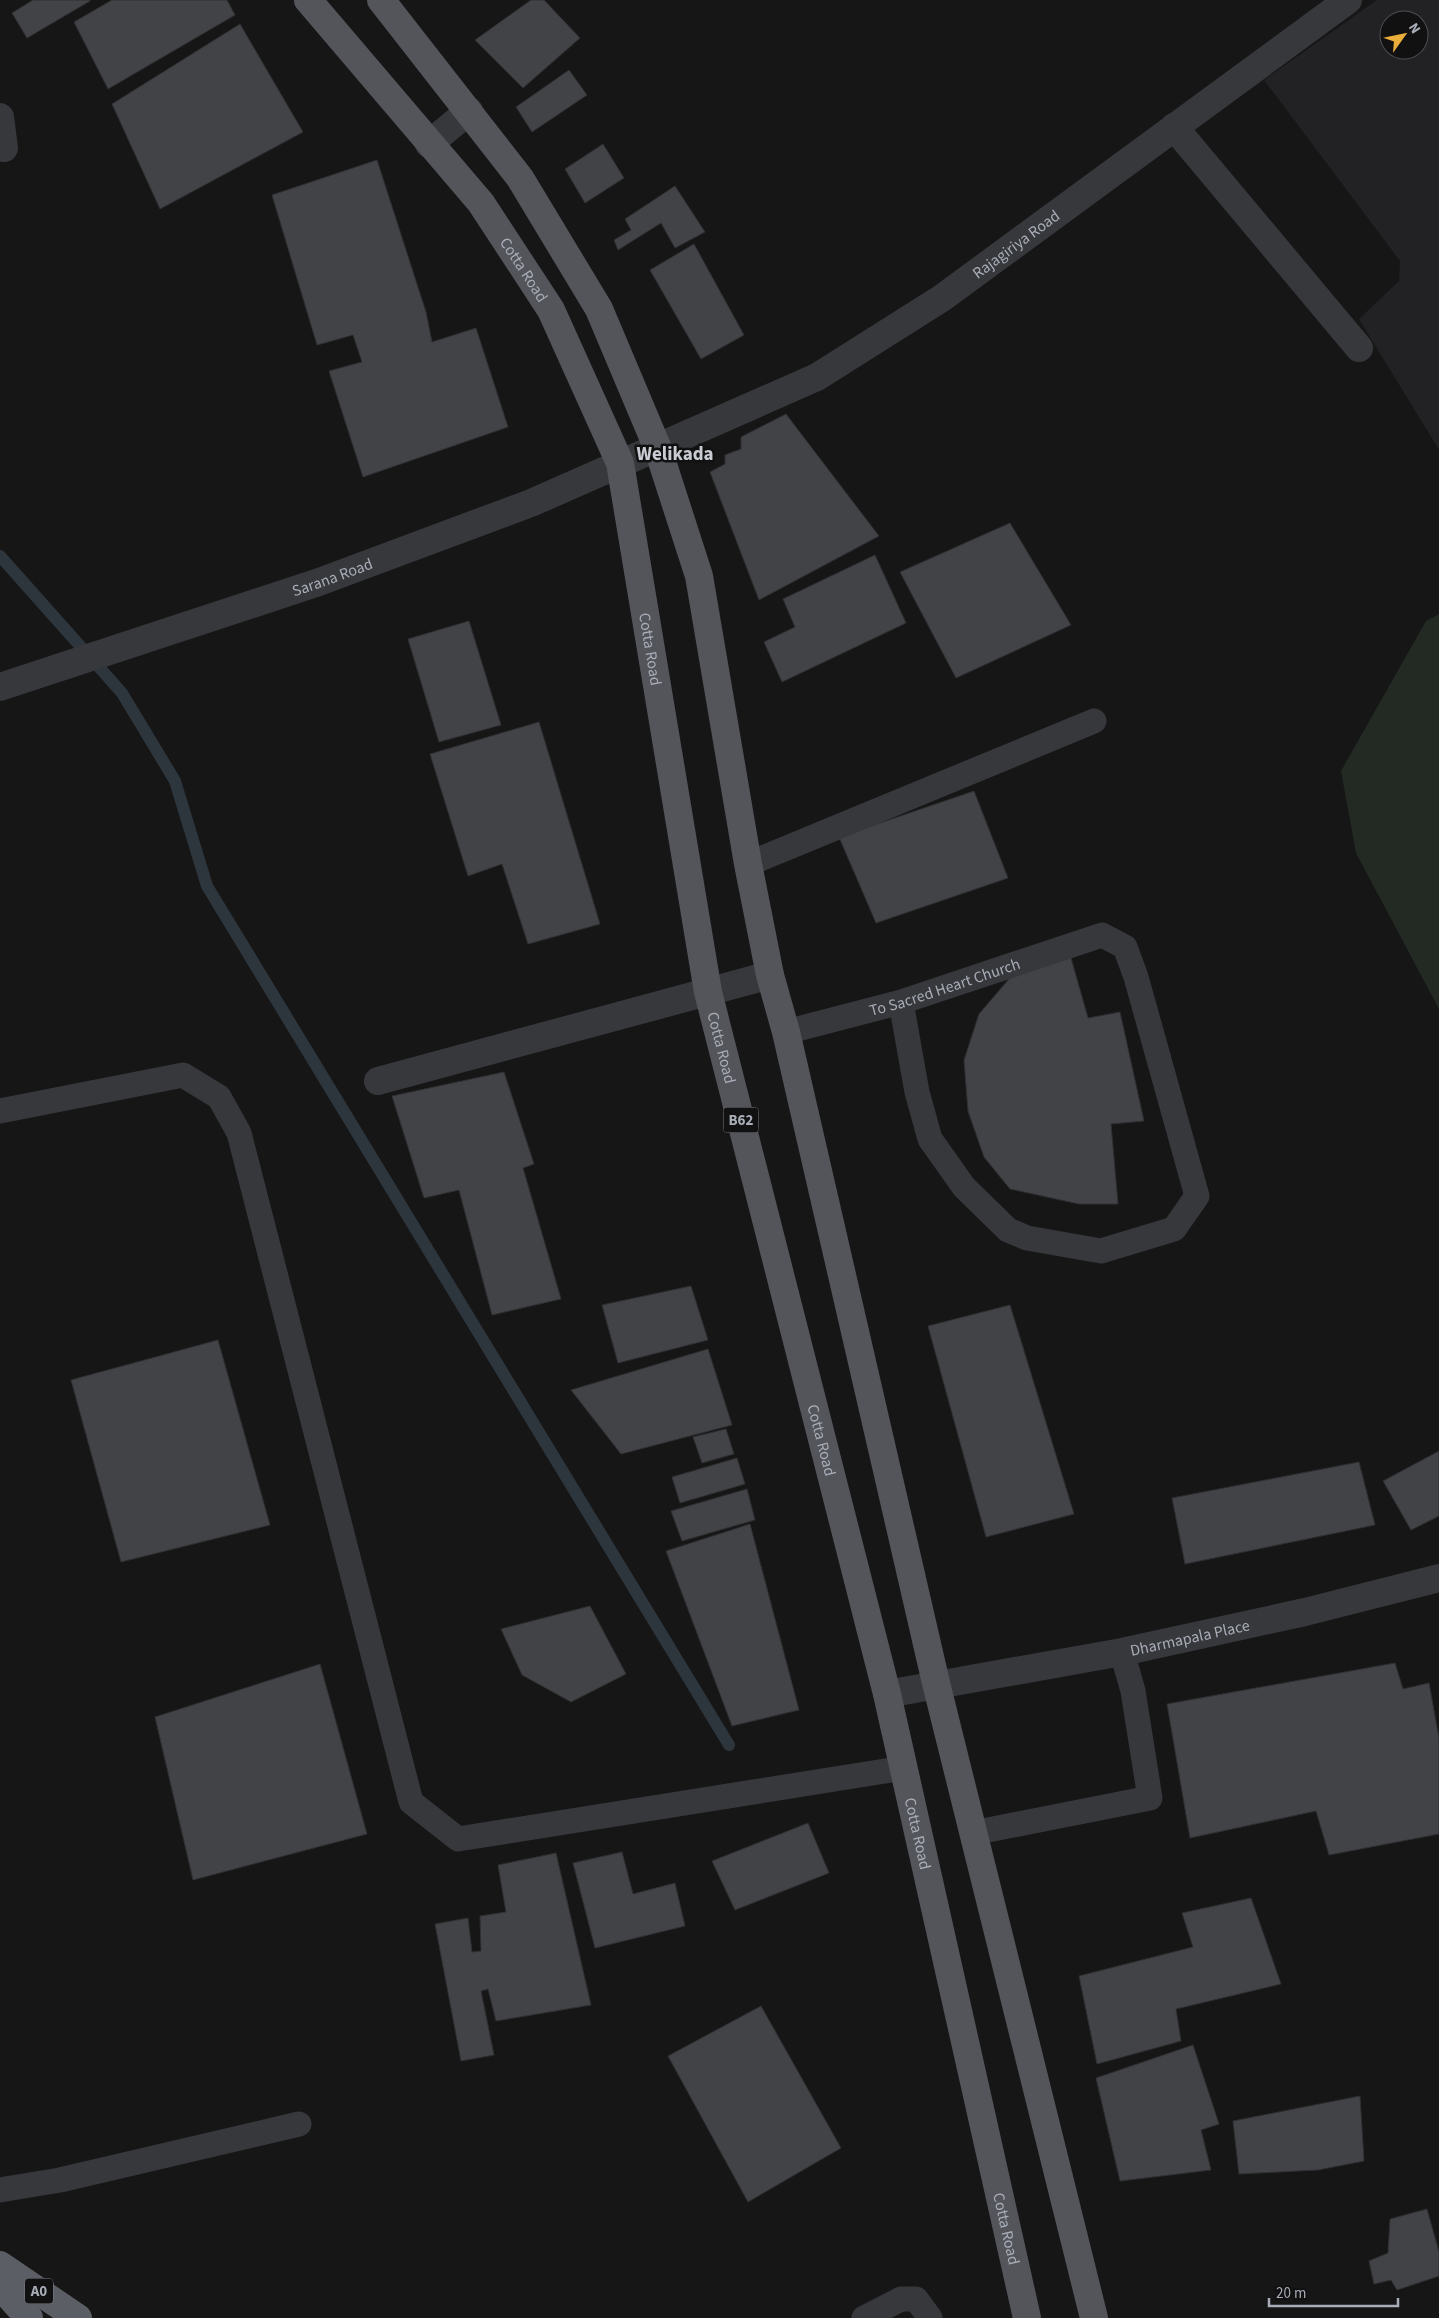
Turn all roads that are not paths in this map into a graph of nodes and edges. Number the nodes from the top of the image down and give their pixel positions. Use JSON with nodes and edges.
{"nodes":[{"id":1,"x":308,"y":0,"type":"edge"},
{"id":2,"x":381,"y":0,"type":"edge"},
{"id":3,"x":1348,"y":0,"type":"edge"},
{"id":4,"x":469,"y":111,"type":"junction"},
{"id":5,"x":0,"y":117,"type":"edge"},
{"id":6,"x":1174,"y":128,"type":"junction"},
{"id":7,"x":429,"y":144,"type":"junction"},
{"id":8,"x":4,"y":148,"type":"dead end"},
{"id":9,"x":1359,"y":348,"type":"dead end"},
{"id":10,"x":658,"y":449,"type":"junction"},
{"id":11,"x":620,"y":463,"type":"junction"},
{"id":12,"x":0,"y":687,"type":"edge"},
{"id":13,"x":1094,"y":721,"type":"dead end"},
{"id":14,"x":748,"y":864,"type":"junction"},
{"id":15,"x":770,"y":976,"type":"junction"},
{"id":16,"x":708,"y":992,"type":"junction"},
{"id":17,"x":901,"y":1002,"type":"junction"},
{"id":18,"x":786,"y":1032,"type":"junction"},
{"id":19,"x":378,"y":1081,"type":"dead end"},
{"id":20,"x":0,"y":1111,"type":"edge"},
{"id":21,"x":1439,"y":1578,"type":"edge"},
{"id":22,"x":1122,"y":1652,"type":"junction"},
{"id":23,"x":936,"y":1683,"type":"junction"},
{"id":24,"x":887,"y":1694,"type":"junction"},
{"id":25,"x":904,"y":1768,"type":"junction"},
{"id":26,"x":973,"y":1833,"type":"junction"},
{"id":27,"x":299,"y":2124,"type":"dead end"},
{"id":28,"x":0,"y":2190,"type":"edge"},
{"id":29,"x":0,"y":2265,"type":"edge"},
{"id":30,"x":0,"y":2286,"type":"edge"},
{"id":31,"x":29,"y":2318,"type":"edge"},
{"id":32,"x":78,"y":2318,"type":"edge"},
{"id":33,"x":864,"y":2318,"type":"edge"},
{"id":34,"x":930,"y":2318,"type":"edge"},
{"id":35,"x":1027,"y":2318,"type":"edge"},
{"id":36,"x":1094,"y":2318,"type":"edge"}],
"edges":[{"from":1,"to":7,"type":"main road","name":"Cotta Road","number":"B62"},
{"from":2,"to":4,"type":"main road"},
{"from":3,"to":6,"type":"street","name":"Rajagiriya Road"},
{"from":4,"to":7,"type":"street"},
{"from":4,"to":10,"type":"main road"},
{"from":5,"to":8,"type":"street"},
{"from":6,"to":9,"type":"street"},
{"from":6,"to":10,"type":"street","name":"Rajagiriya Road"},
{"from":7,"to":11,"type":"main road","name":"Cotta Road","number":"B62"},
{"from":10,"to":11,"type":"street","name":"Sarana Road"},
{"from":10,"to":14,"type":"main road"},
{"from":11,"to":12,"type":"street","name":"Sarana Road"},
{"from":11,"to":16,"type":"main road","name":"Cotta Road","number":"B62"},
{"from":13,"to":14,"type":"lane"},
{"from":14,"to":15,"type":"main road"},
{"from":15,"to":16,"type":"street"},
{"from":15,"to":18,"type":"main road"},
{"from":16,"to":19,"type":"street"},
{"from":16,"to":24,"type":"main road","name":"Cotta Road","number":"B62"},
{"from":17,"to":17,"type":"lane","name":"To Sacred Heart Church"},
{"from":17,"to":18,"type":"lane","name":"To Sacred Heart Church"},
{"from":18,"to":23,"type":"main road"},
{"from":20,"to":25,"type":"lane"},
{"from":21,"to":22,"type":"street","name":"Dharmapala Place"},
{"from":22,"to":23,"type":"street","name":"Dharmapala Place"},
{"from":22,"to":26,"type":"lane"},
{"from":23,"to":24,"type":"street","name":"Dharmapala Place"},
{"from":23,"to":26,"type":"main road"},
{"from":24,"to":25,"type":"main road","name":"Cotta Road","number":"B62"},
{"from":25,"to":35,"type":"main road","name":"Cotta Road","number":"B62"},
{"from":26,"to":36,"type":"main road"},
{"from":27,"to":28,"type":"lane"},
{"from":29,"to":32,"type":"highway","number":"A0"},
{"from":30,"to":31,"type":"highway"},
{"from":33,"to":34,"type":"lane"}]}
